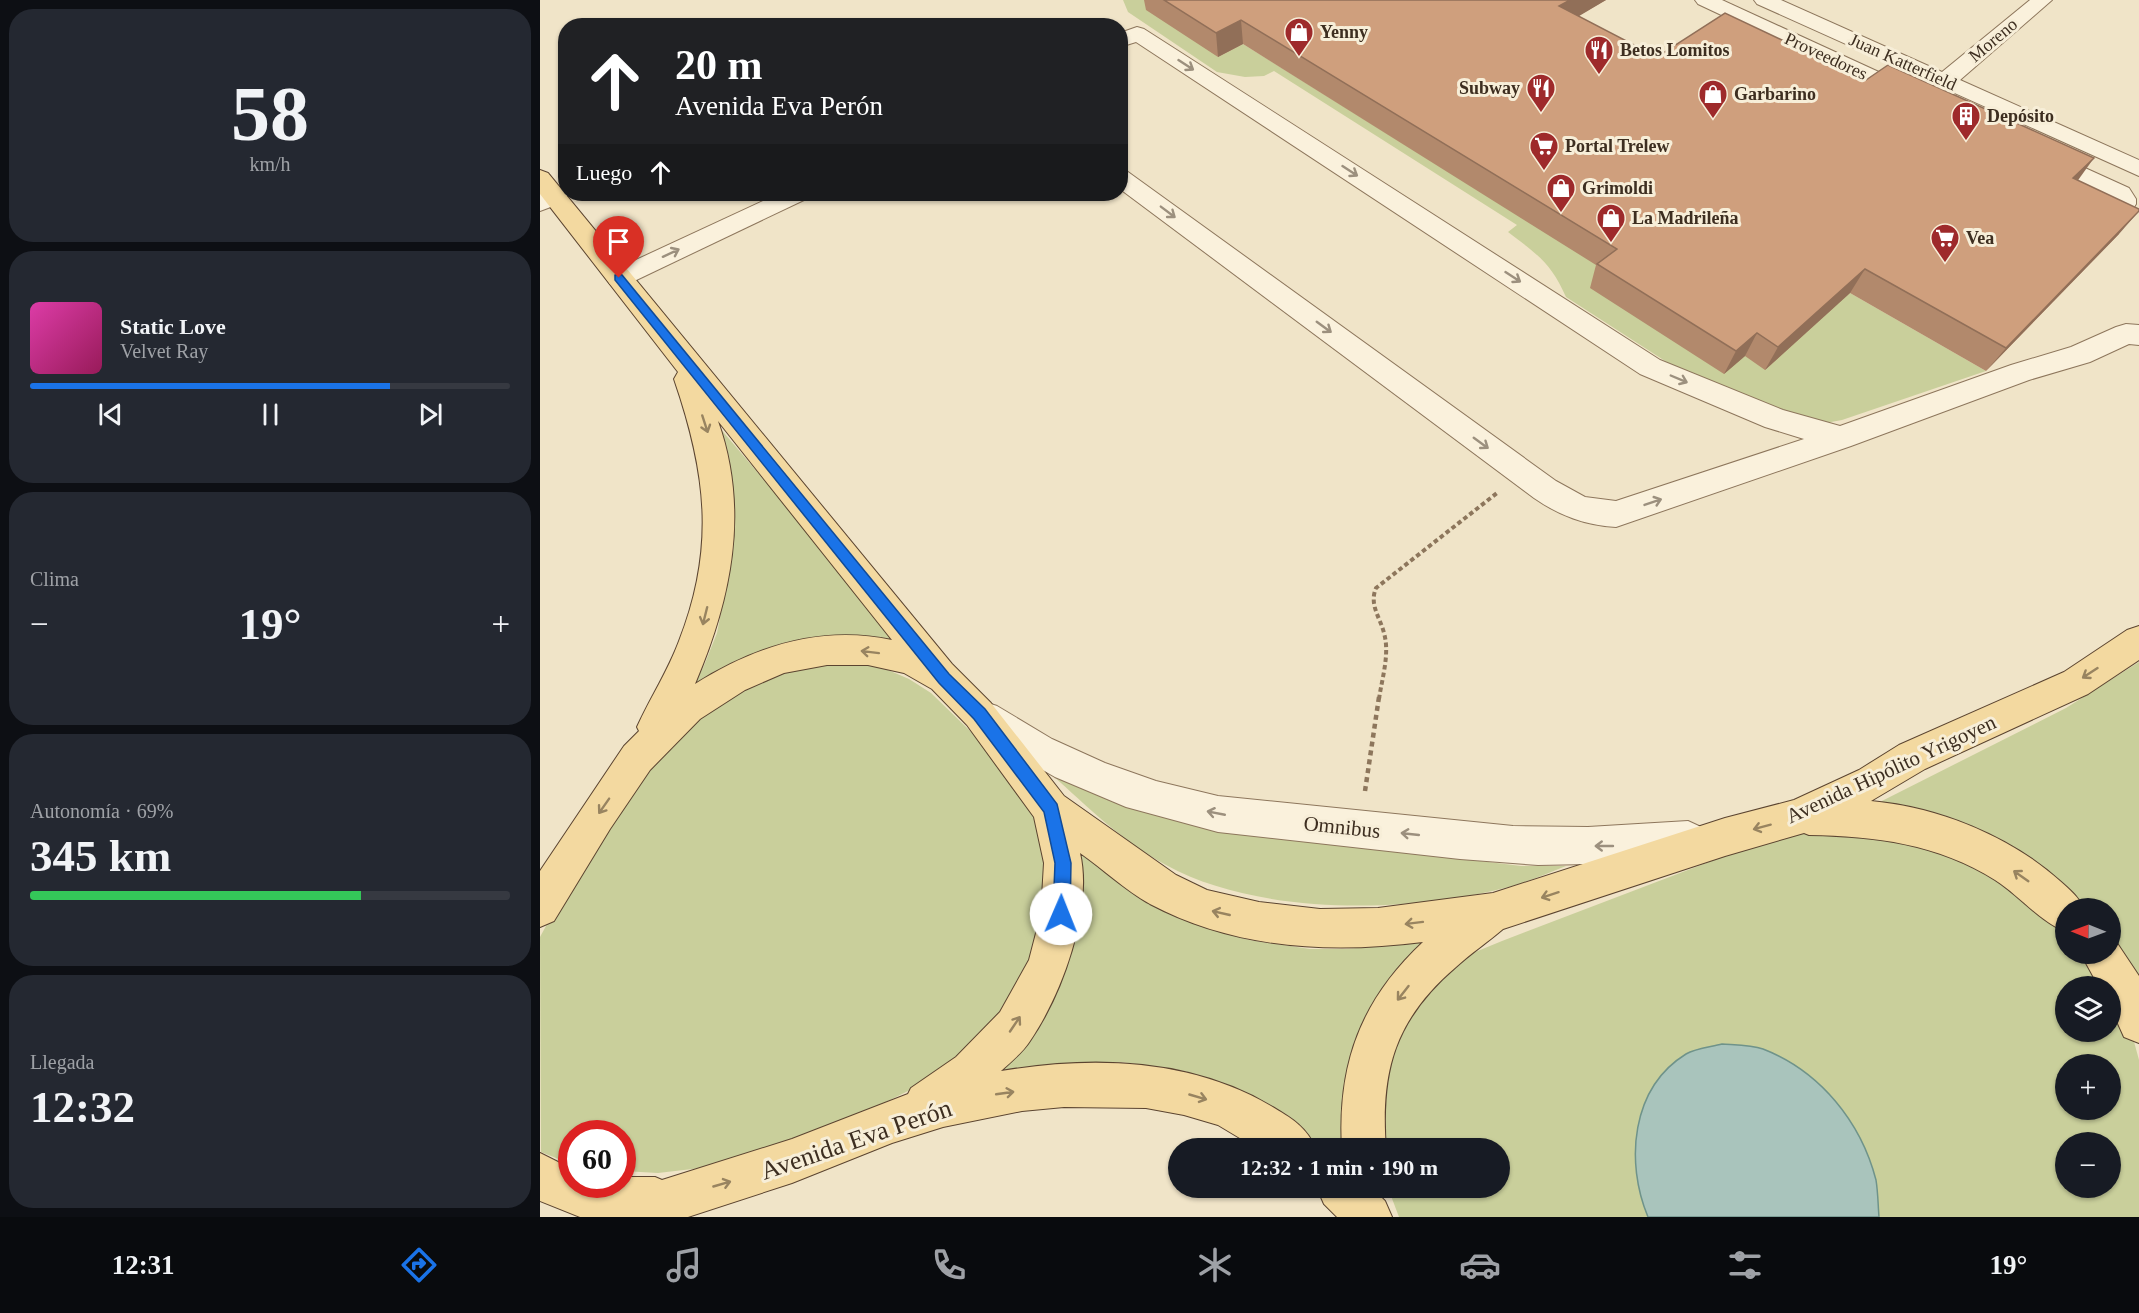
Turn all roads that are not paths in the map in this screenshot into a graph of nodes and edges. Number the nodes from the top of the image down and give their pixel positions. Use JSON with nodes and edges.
{"nodes":[{"id":1,"x":1705,"y":0,"type":"edge"},
{"id":2,"x":1764,"y":0,"type":"edge"},
{"id":3,"x":2042,"y":0,"type":"edge"},
{"id":4,"x":1128,"y":37,"type":"edge"},
{"id":5,"x":1945,"y":81,"type":"junction"},
{"id":6,"x":1930,"y":104,"type":"edge"},
{"id":7,"x":2027,"y":149,"type":"edge"},
{"id":8,"x":2139,"y":169,"type":"edge"},
{"id":9,"x":1128,"y":183,"type":"edge"},
{"id":10,"x":2067,"y":190,"type":"edge"},
{"id":11,"x":545,"y":193,"type":"edge"},
{"id":12,"x":782,"y":201,"type":"edge"},
{"id":13,"x":2114,"y":212,"type":"junction"},
{"id":14,"x":2139,"y":224,"type":"edge"},
{"id":15,"x":619,"y":278,"type":"junction"},
{"id":16,"x":2139,"y":334,"type":"edge"},
{"id":17,"x":676,"y":350,"type":"junction"},
{"id":18,"x":1841,"y":438,"type":"junction"},
{"id":19,"x":2139,"y":641,"type":"edge"},
{"id":20,"x":944,"y":678,"type":"junction"},
{"id":21,"x":980,"y":714,"type":"junction"},
{"id":22,"x":637,"y":758,"type":"junction"},
{"id":23,"x":1052,"y":809,"type":"junction"},
{"id":24,"x":1798,"y":817,"type":"junction"},
{"id":25,"x":1725,"y":837,"type":"junction"},
{"id":26,"x":2055,"y":902,"type":"edge"},
{"id":27,"x":540,"y":907,"type":"edge"},
{"id":28,"x":1493,"y":914,"type":"junction"},
{"id":29,"x":2107,"y":964,"type":"edge"},
{"id":30,"x":2139,"y":1022,"type":"edge"},
{"id":31,"x":907,"y":1116,"type":"junction"},
{"id":32,"x":1280,"y":1138,"type":"edge"},
{"id":33,"x":1364,"y":1138,"type":"edge"},
{"id":34,"x":540,"y":1175,"type":"edge"},
{"id":35,"x":1350,"y":1198,"type":"edge"},
{"id":36,"x":1374,"y":1198,"type":"edge"},
{"id":37,"x":666,"y":1200,"type":"junction"},
{"id":38,"x":624,"y":1217,"type":"edge"},
{"id":39,"x":1369,"y":1217,"type":"edge"},
{"id":40,"x":1379,"y":1217,"type":"edge"}],
"edges":[{"from":1,"to":6,"type":"street","name":"Proveedores"},
{"from":2,"to":5,"type":"street","name":"Juan Katterfield"},
{"from":3,"to":5,"type":"street","name":"Moreno"},
{"from":4,"to":18,"type":"street","one_way":true},
{"from":5,"to":8,"type":"street","name":"Juan Katterfield"},
{"from":7,"to":13,"type":"street"},
{"from":9,"to":18,"type":"street","one_way":true},
{"from":10,"to":13,"type":"street"},
{"from":11,"to":15,"type":"main road"},
{"from":15,"to":12,"type":"street","one_way":true},
{"from":13,"to":14,"type":"street"},
{"from":15,"to":17,"type":"main road"},
{"from":16,"to":18,"type":"street"},
{"from":17,"to":20,"type":"main road"},
{"from":17,"to":22,"type":"main road","one_way":true},
{"from":19,"to":24,"type":"main road","name":"Avenida Hipólito Yrigoyen","one_way":true},
{"from":20,"to":21,"type":"main road"},
{"from":20,"to":22,"type":"main road","one_way":true},
{"from":21,"to":23,"type":"main road"},
{"from":25,"to":21,"type":"street","name":"Omnibus","one_way":true},
{"from":22,"to":27,"type":"main road","one_way":true},
{"from":28,"to":23,"type":"main road","one_way":true},
{"from":31,"to":23,"type":"main road","one_way":true},
{"from":24,"to":25,"type":"main road","name":"Avenida Hipólito Yrigoyen","one_way":true},
{"from":26,"to":24,"type":"main road","one_way":true},
{"from":25,"to":28,"type":"main road","name":"Avenida Hipólito Yrigoyen","one_way":true},
{"from":28,"to":33,"type":"main road","one_way":true},
{"from":29,"to":30,"type":"main road"},
{"from":31,"to":32,"type":"main road","name":"Avenida Eva Perón","one_way":true},
{"from":37,"to":31,"type":"main road","name":"Avenida Eva Perón","one_way":true},
{"from":34,"to":37,"type":"main road"},
{"from":35,"to":39,"type":"main road"},
{"from":36,"to":40,"type":"main road"},
{"from":37,"to":38,"type":"main road","name":"Avenida Eva Perón"}]}
